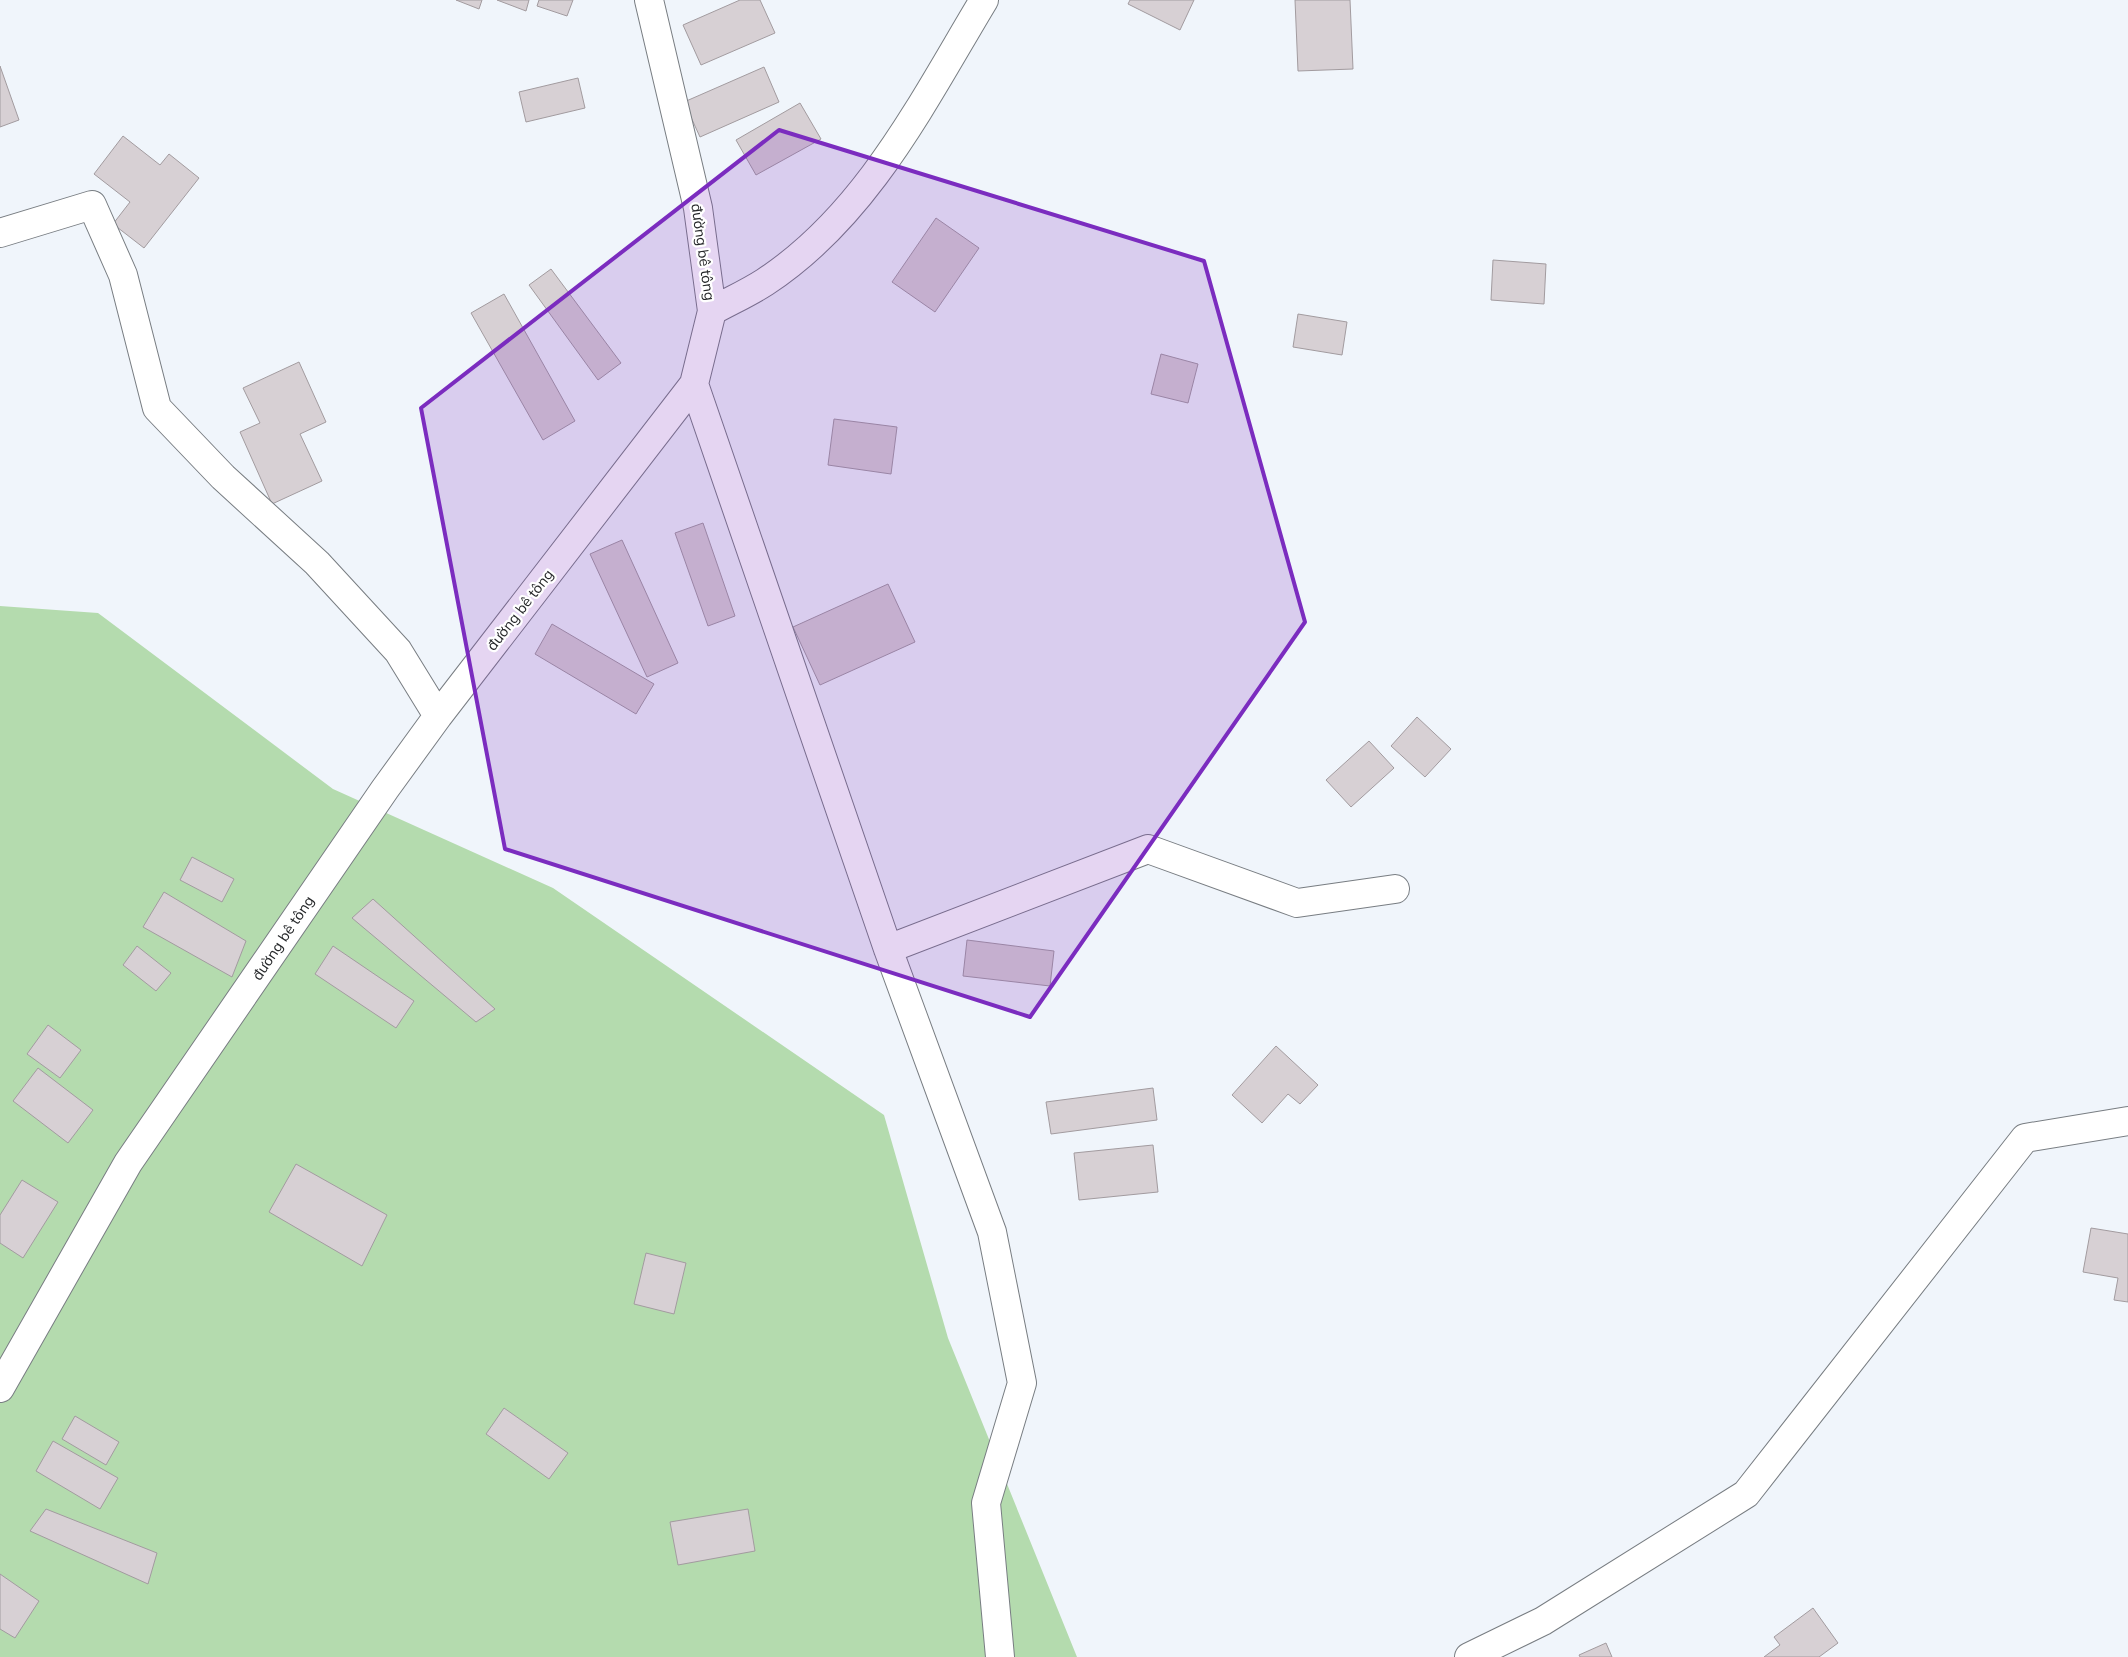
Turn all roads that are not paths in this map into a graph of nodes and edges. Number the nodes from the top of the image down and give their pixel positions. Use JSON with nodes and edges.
{"nodes":[{"id":1,"x":649,"y":0,"type":"edge"},
{"id":2,"x":984,"y":0,"type":"edge"},
{"id":3,"x":0,"y":233,"type":"edge"},
{"id":4,"x":712,"y":311,"type":"junction"},
{"id":5,"x":694,"y":384,"type":"junction"},
{"id":6,"x":438,"y":716,"type":"junction"},
{"id":7,"x":1395,"y":889,"type":"dead end"},
{"id":8,"x":888,"y":949,"type":"junction"},
{"id":9,"x":2128,"y":1121,"type":"edge"},
{"id":10,"x":0,"y":1388,"type":"edge"},
{"id":11,"x":1000,"y":1657,"type":"edge"},
{"id":12,"x":1469,"y":1657,"type":"edge"}],
"edges":[{"from":1,"to":4,"type":"street","name":"đường bê tông"},
{"from":2,"to":4,"type":"street"},
{"from":3,"to":6,"type":"street"},
{"from":4,"to":5,"type":"street","name":"đường bê tông"},
{"from":5,"to":6,"type":"street","name":"đường bê tông"},
{"from":5,"to":8,"type":"street"},
{"from":6,"to":10,"type":"street","name":"đường bê tông"},
{"from":7,"to":8,"type":"street"},
{"from":8,"to":11,"type":"street"},
{"from":9,"to":12,"type":"street"}]}
